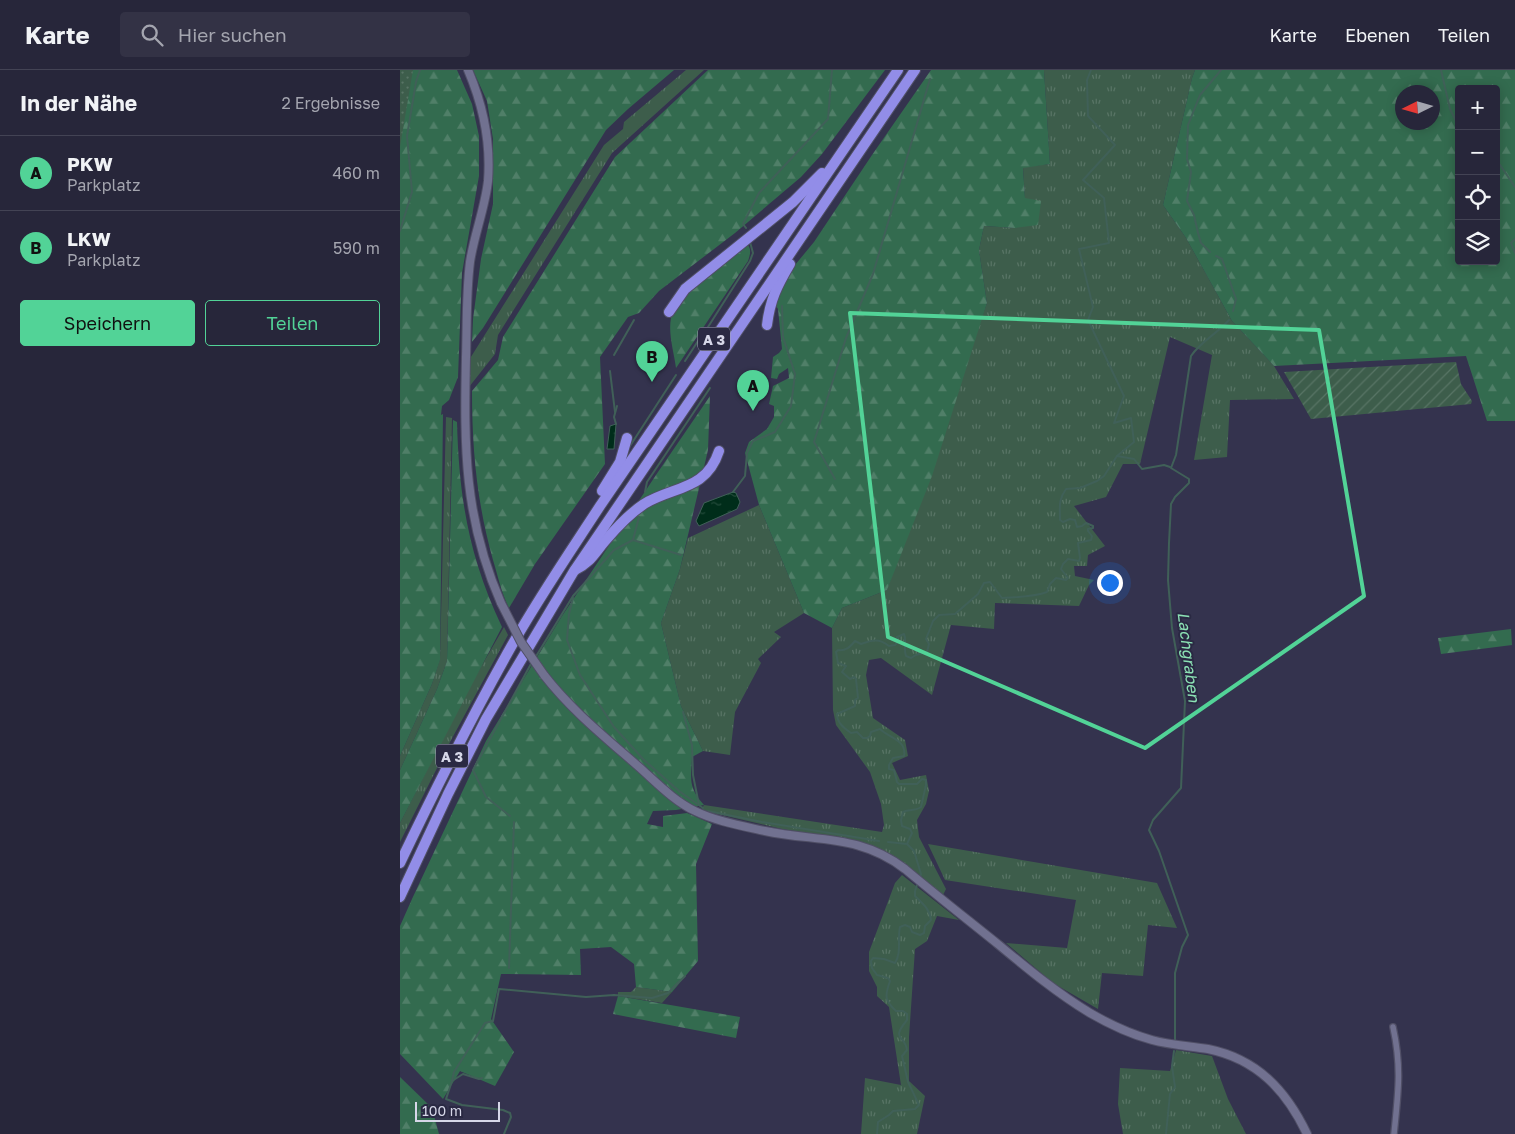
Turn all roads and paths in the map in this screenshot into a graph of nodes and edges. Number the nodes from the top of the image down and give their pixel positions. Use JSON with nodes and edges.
{"nodes":[{"id":1,"x":468,"y":70,"type":"edge"},
{"id":2,"x":898,"y":70,"type":"edge"},
{"id":3,"x":915,"y":70,"type":"edge"},
{"id":4,"x":827,"y":172,"type":"junction"},
{"id":5,"x":794,"y":246,"type":"junction"},
{"id":6,"x":669,"y":312,"type":"dead end"},
{"id":7,"x":767,"y":326,"type":"dead end"},
{"id":8,"x":627,"y":438,"type":"dead end"},
{"id":9,"x":719,"y":451,"type":"dead end"},
{"id":10,"x":600,"y":506,"type":"junction"},
{"id":11,"x":574,"y":571,"type":"junction"},
{"id":12,"x":400,"y":862,"type":"edge"},
{"id":13,"x":400,"y":897,"type":"edge"},
{"id":14,"x":1393,"y":1028,"type":"dead end"},
{"id":15,"x":1307,"y":1134,"type":"edge"},
{"id":16,"x":1394,"y":1134,"type":"edge"}],
"edges":[{"from":1,"to":15,"type":"street","bridge":true},
{"from":2,"to":4,"type":"highway","number":"A 3"},
{"from":3,"to":5,"type":"highway","number":"A 3"},
{"from":4,"to":6,"type":"highway"},
{"from":4,"to":10,"type":"highway","number":"A 3"},
{"from":5,"to":7,"type":"highway"},
{"from":5,"to":11,"type":"highway","number":"A 3"},
{"from":8,"to":10,"type":"highway"},
{"from":9,"to":11,"type":"highway"},
{"from":10,"to":12,"type":"highway","number":"A 3"},
{"from":11,"to":13,"type":"highway","number":"A 3"},
{"from":14,"to":16,"type":"street"}]}
